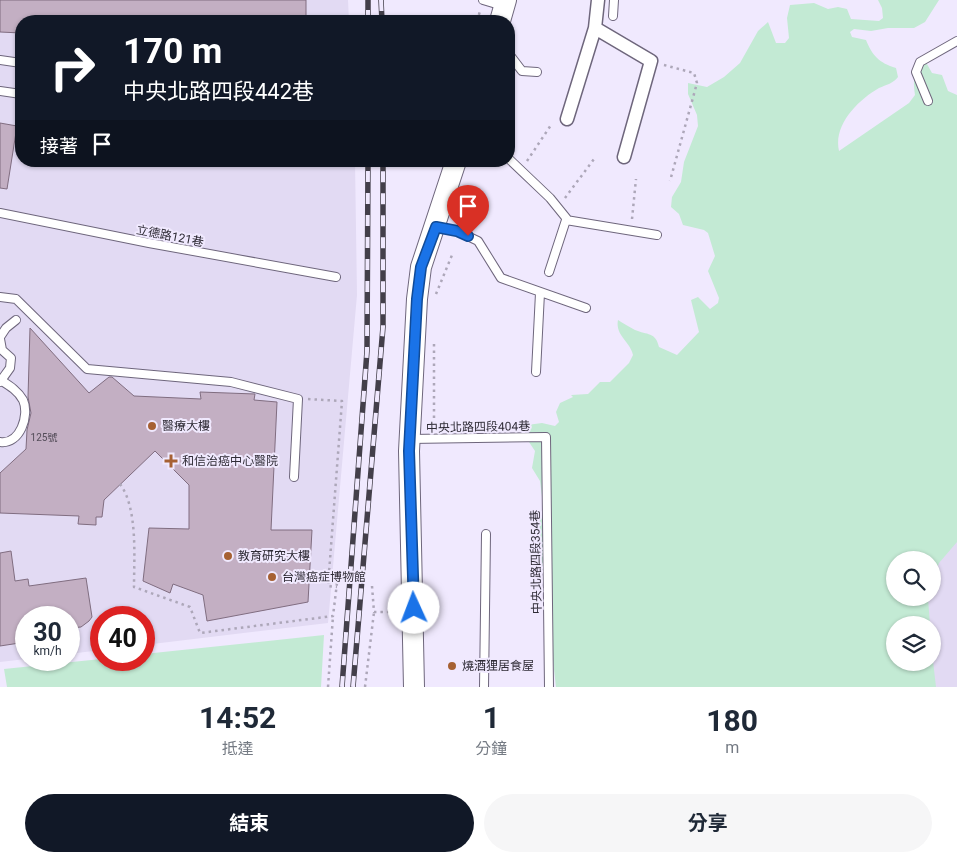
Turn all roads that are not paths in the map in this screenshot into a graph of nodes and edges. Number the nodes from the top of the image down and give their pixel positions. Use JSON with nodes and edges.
{"nodes":[{"id":1,"x":483,"y":0,"type":"edge"},
{"id":2,"x":598,"y":0,"type":"edge"},
{"id":3,"x":614,"y":0,"type":"edge"},
{"id":4,"x":503,"y":9,"type":"edge"},
{"id":5,"x":613,"y":16,"type":"dead end"},
{"id":6,"x":595,"y":28,"type":"junction"},
{"id":7,"x":957,"y":41,"type":"edge"},
{"id":8,"x":0,"y":60,"type":"edge"},
{"id":9,"x":15,"y":62,"type":"edge"},
{"id":10,"x":515,"y":62,"type":"edge"},
{"id":11,"x":537,"y":72,"type":"dead end"},
{"id":12,"x":0,"y":91,"type":"edge"},
{"id":13,"x":15,"y":93,"type":"edge"},
{"id":14,"x":928,"y":101,"type":"dead end"},
{"id":15,"x":567,"y":119,"type":"dead end"},
{"id":16,"x":624,"y":157,"type":"dead end"},
{"id":17,"x":515,"y":166,"type":"edge"},
{"id":18,"x":454,"y":167,"type":"edge"},
{"id":19,"x":0,"y":213,"type":"edge"},
{"id":20,"x":566,"y":220,"type":"junction"},
{"id":21,"x":436,"y":227,"type":"junction"},
{"id":22,"x":657,"y":234,"type":"dead end"},
{"id":23,"x":549,"y":272,"type":"dead end"},
{"id":24,"x":336,"y":277,"type":"dead end"},
{"id":25,"x":540,"y":293,"type":"junction"},
{"id":26,"x":0,"y":297,"type":"edge"},
{"id":27,"x":586,"y":308,"type":"dead end"},
{"id":28,"x":16,"y":320,"type":"dead end"},
{"id":29,"x":0,"y":338,"type":"edge"},
{"id":30,"x":536,"y":372,"type":"dead end"},
{"id":31,"x":1,"y":381,"type":"edge"},
{"id":32,"x":546,"y":437,"type":"joint"},
{"id":33,"x":410,"y":439,"type":"junction"},
{"id":34,"x":0,"y":442,"type":"edge"},
{"id":35,"x":294,"y":477,"type":"dead end"},
{"id":36,"x":486,"y":534,"type":"dead end"},
{"id":37,"x":414,"y":687,"type":"edge"},
{"id":38,"x":484,"y":687,"type":"edge"},
{"id":39,"x":549,"y":687,"type":"edge"}],
"edges":[{"from":1,"to":4,"type":"lane"},
{"from":2,"to":6,"type":"street"},
{"from":3,"to":5,"type":"lane"},
{"from":6,"to":15,"type":"street"},
{"from":6,"to":16,"type":"street"},
{"from":7,"to":14,"type":"lane"},
{"from":8,"to":9,"type":"lane"},
{"from":10,"to":11,"type":"lane"},
{"from":12,"to":13,"type":"lane"},
{"from":17,"to":20,"type":"lane"},
{"from":18,"to":21,"type":"street"},
{"from":19,"to":24,"type":"lane","name":"立德路121巷"},
{"from":20,"to":22,"type":"lane"},
{"from":20,"to":23,"type":"lane"},
{"from":21,"to":25,"type":"lane"},
{"from":21,"to":33,"type":"street"},
{"from":25,"to":27,"type":"lane"},
{"from":25,"to":30,"type":"lane"},
{"from":26,"to":35,"type":"lane"},
{"from":28,"to":29,"type":"lane"},
{"from":29,"to":31,"type":"lane"},
{"from":31,"to":34,"type":"lane"},
{"from":32,"to":33,"type":"lane","name":"中央北路四段404巷"},
{"from":32,"to":39,"type":"lane","name":"中央北路四段354巷"},
{"from":33,"to":37,"type":"street"},
{"from":36,"to":38,"type":"lane"}]}
